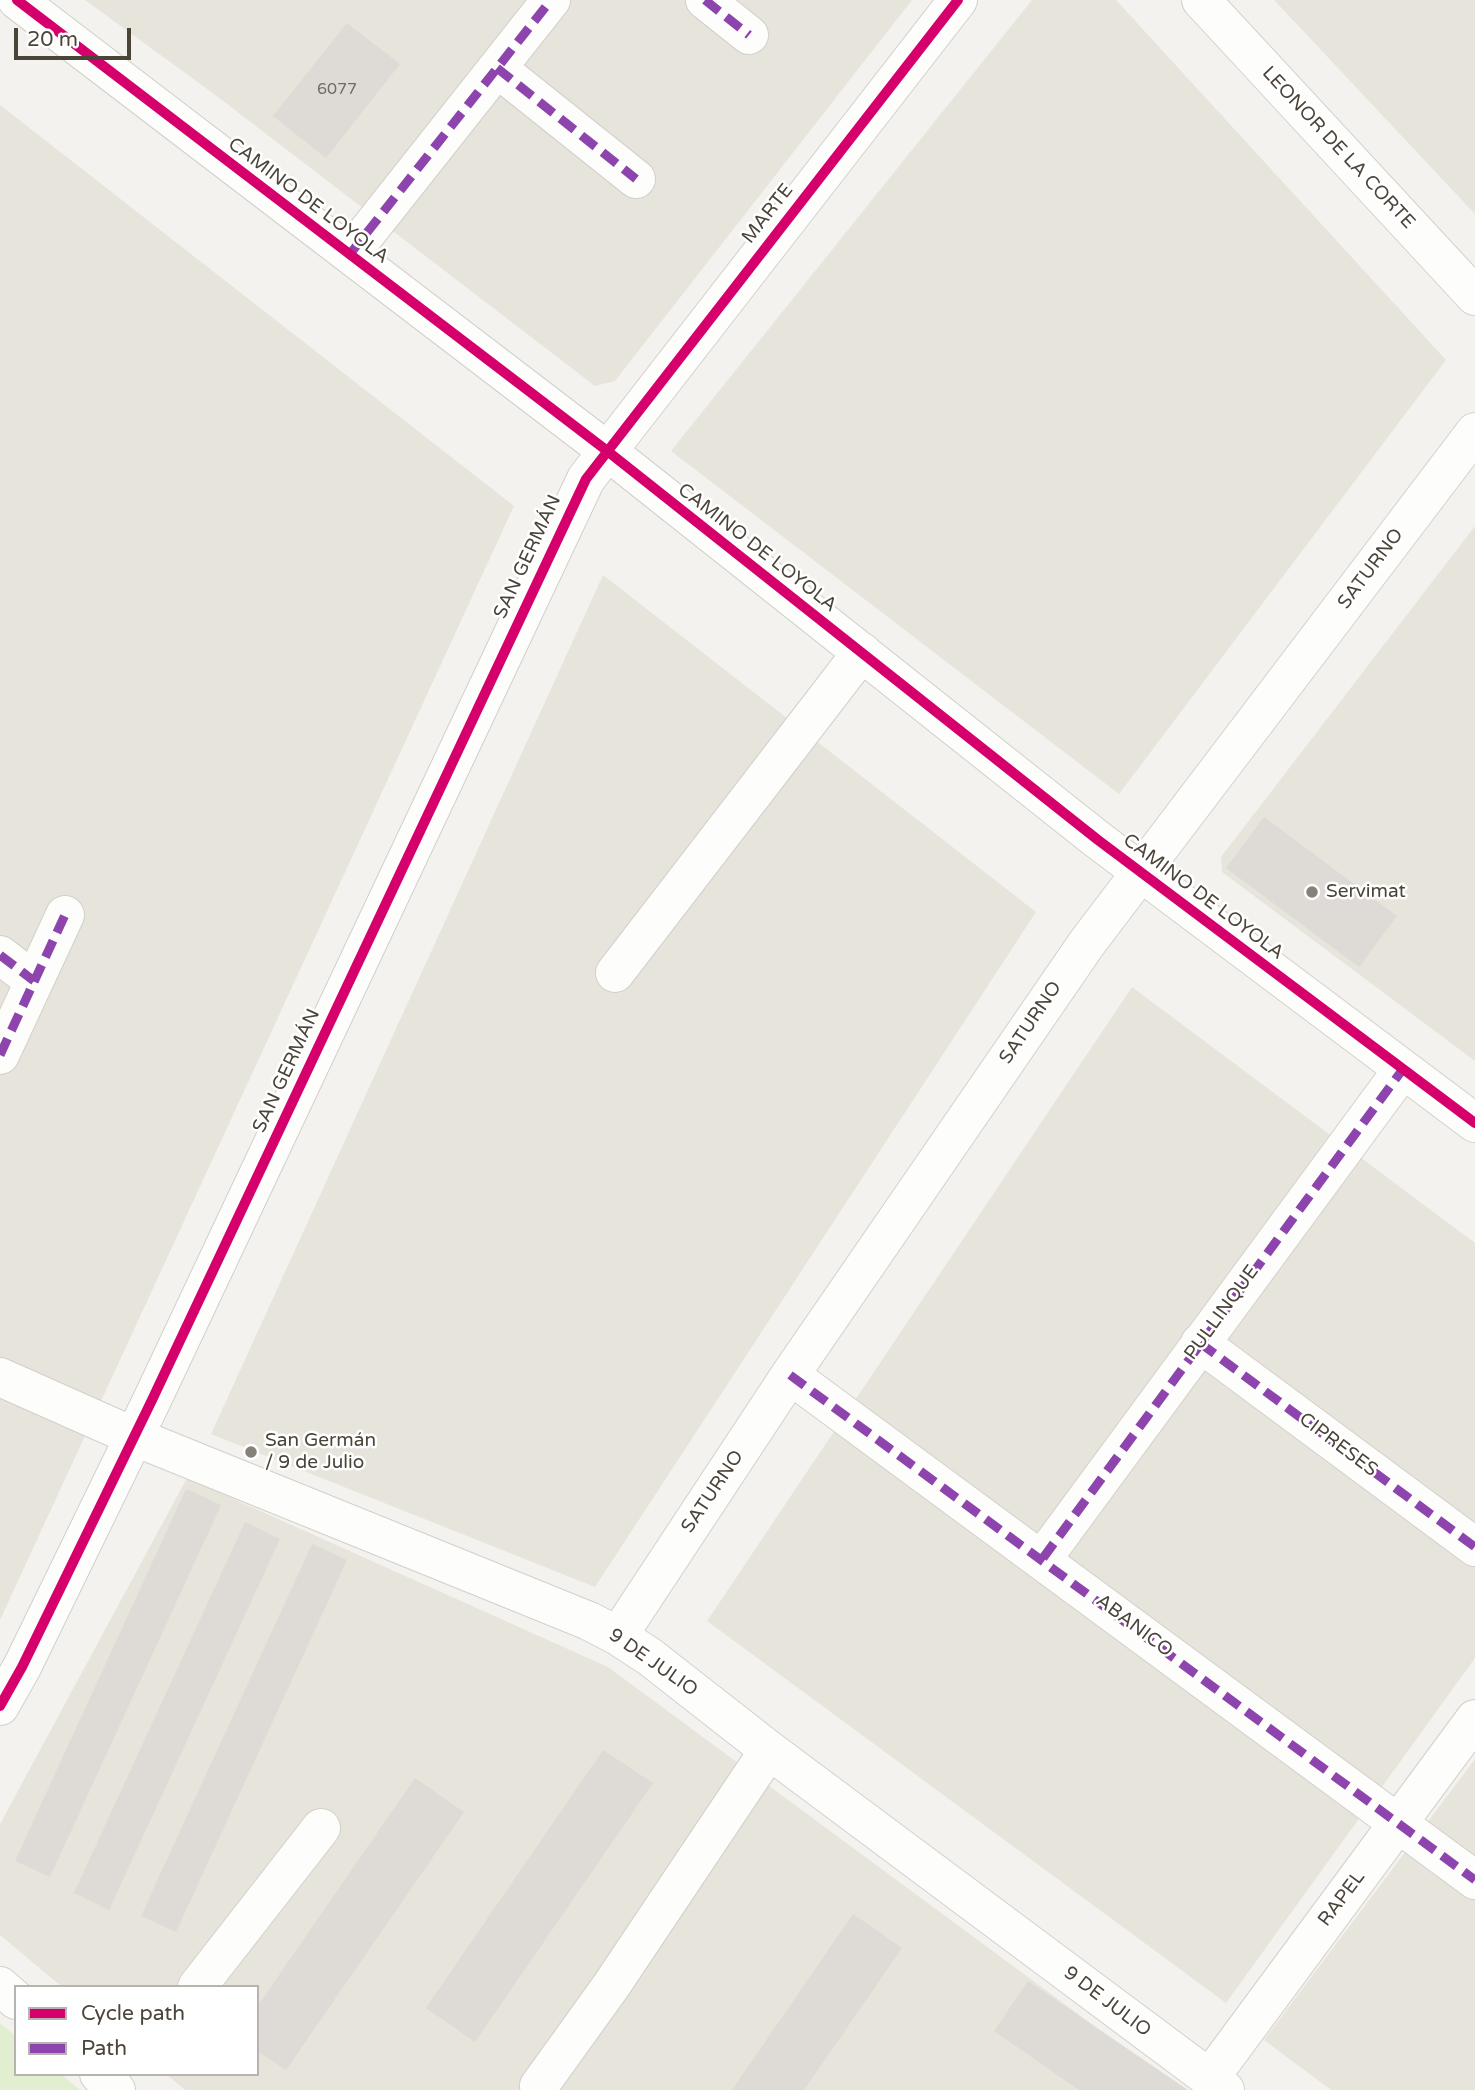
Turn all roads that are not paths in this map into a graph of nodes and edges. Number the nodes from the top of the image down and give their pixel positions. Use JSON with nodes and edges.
{"nodes":[{"id":1,"x":18,"y":0,"type":"edge"},
{"id":2,"x":551,"y":0,"type":"edge"},
{"id":3,"x":705,"y":0,"type":"edge"},
{"id":4,"x":958,"y":0,"type":"edge"},
{"id":5,"x":1201,"y":0,"type":"edge"},
{"id":6,"x":749,"y":35,"type":"dead end"},
{"id":7,"x":498,"y":68,"type":"junction"},
{"id":8,"x":636,"y":178,"type":"dead end"},
{"id":9,"x":350,"y":254,"type":"junction"},
{"id":10,"x":1475,"y":296,"type":"edge"},
{"id":11,"x":1475,"y":432,"type":"edge"},
{"id":12,"x":606,"y":450,"type":"junction"},
{"id":13,"x":862,"y":652,"type":"junction"},
{"id":14,"x":1140,"y":872,"type":"junction"},
{"id":15,"x":65,"y":915,"type":"dead end"},
{"id":16,"x":0,"y":955,"type":"edge"},
{"id":17,"x":615,"y":973,"type":"dead end"},
{"id":18,"x":34,"y":981,"type":"junction"},
{"id":19,"x":0,"y":1055,"type":"edge"},
{"id":20,"x":1403,"y":1069,"type":"junction"},
{"id":21,"x":1475,"y":1123,"type":"edge"},
{"id":22,"x":1200,"y":1343,"type":"junction"},
{"id":23,"x":790,"y":1375,"type":"junction"},
{"id":24,"x":0,"y":1377,"type":"edge"},
{"id":25,"x":135,"y":1437,"type":"junction"},
{"id":26,"x":1475,"y":1547,"type":"edge"},
{"id":27,"x":1042,"y":1558,"type":"junction"},
{"id":28,"x":618,"y":1636,"type":"junction"},
{"id":29,"x":0,"y":1706,"type":"edge"},
{"id":30,"x":1475,"y":1720,"type":"edge"},
{"id":31,"x":769,"y":1750,"type":"junction"},
{"id":32,"x":1398,"y":1823,"type":"junction"},
{"id":33,"x":321,"y":1828,"type":"dead end"},
{"id":34,"x":1475,"y":1880,"type":"edge"},
{"id":35,"x":199,"y":1985,"type":"edge"},
{"id":36,"x":0,"y":1986,"type":"edge"},
{"id":37,"x":14,"y":1998,"type":"edge"},
{"id":38,"x":101,"y":2076,"type":"edge"},
{"id":39,"x":127,"y":2076,"type":"edge"},
{"id":40,"x":1217,"y":2084,"type":"edge"},
{"id":41,"x":116,"y":2090,"type":"edge"},
{"id":42,"x":540,"y":2090,"type":"edge"}],
"edges":[{"from":1,"to":9,"type":"street","name":"CAMINO DE LOYOLA"},
{"from":2,"to":7,"type":"street"},
{"from":3,"to":6,"type":"street"},
{"from":4,"to":12,"type":"street","name":"MARTE"},
{"from":5,"to":10,"type":"street","name":"LEONOR DE LA CORTE"},
{"from":7,"to":8,"type":"street"},
{"from":7,"to":9,"type":"street"},
{"from":9,"to":12,"type":"street","name":"CAMINO DE LOYOLA"},
{"from":11,"to":14,"type":"street","name":"SATURNO"},
{"from":12,"to":13,"type":"street","name":"CAMINO DE LOYOLA"},
{"from":12,"to":25,"type":"street","name":"SAN GERMÁN"},
{"from":13,"to":14,"type":"street","name":"CAMINO DE LOYOLA"},
{"from":13,"to":17,"type":"street"},
{"from":14,"to":20,"type":"street","name":"CAMINO DE LOYOLA"},
{"from":14,"to":23,"type":"street","name":"SATURNO"},
{"from":15,"to":18,"type":"street"},
{"from":16,"to":18,"type":"street"},
{"from":18,"to":19,"type":"street"},
{"from":20,"to":21,"type":"street","name":"CAMINO DE LOYOLA"},
{"from":20,"to":22,"type":"street","name":"PULLINQUE"},
{"from":22,"to":26,"type":"street","name":"CIPRESES"},
{"from":22,"to":27,"type":"street","name":"PULLINQUE"},
{"from":23,"to":27,"type":"street","name":"ABANICO"},
{"from":23,"to":28,"type":"street","name":"SATURNO"},
{"from":24,"to":25,"type":"street","name":"9 DE JULIO"},
{"from":25,"to":28,"type":"street","name":"9 DE JULIO"},
{"from":25,"to":29,"type":"street","name":"SAN GERMÁN"},
{"from":27,"to":32,"type":"street","name":"ABANICO"},
{"from":28,"to":31,"type":"street","name":"9 DE JULIO"},
{"from":30,"to":32,"type":"street","name":"RAPEL"},
{"from":31,"to":40,"type":"street","name":"9 DE JULIO"},
{"from":31,"to":42,"type":"street"},
{"from":32,"to":34,"type":"street","name":"ABANICO"},
{"from":32,"to":40,"type":"street","name":"RAPEL"},
{"from":33,"to":35,"type":"street"},
{"from":36,"to":37,"type":"street"},
{"from":38,"to":41,"type":"street"},
{"from":39,"to":41,"type":"street"}]}
